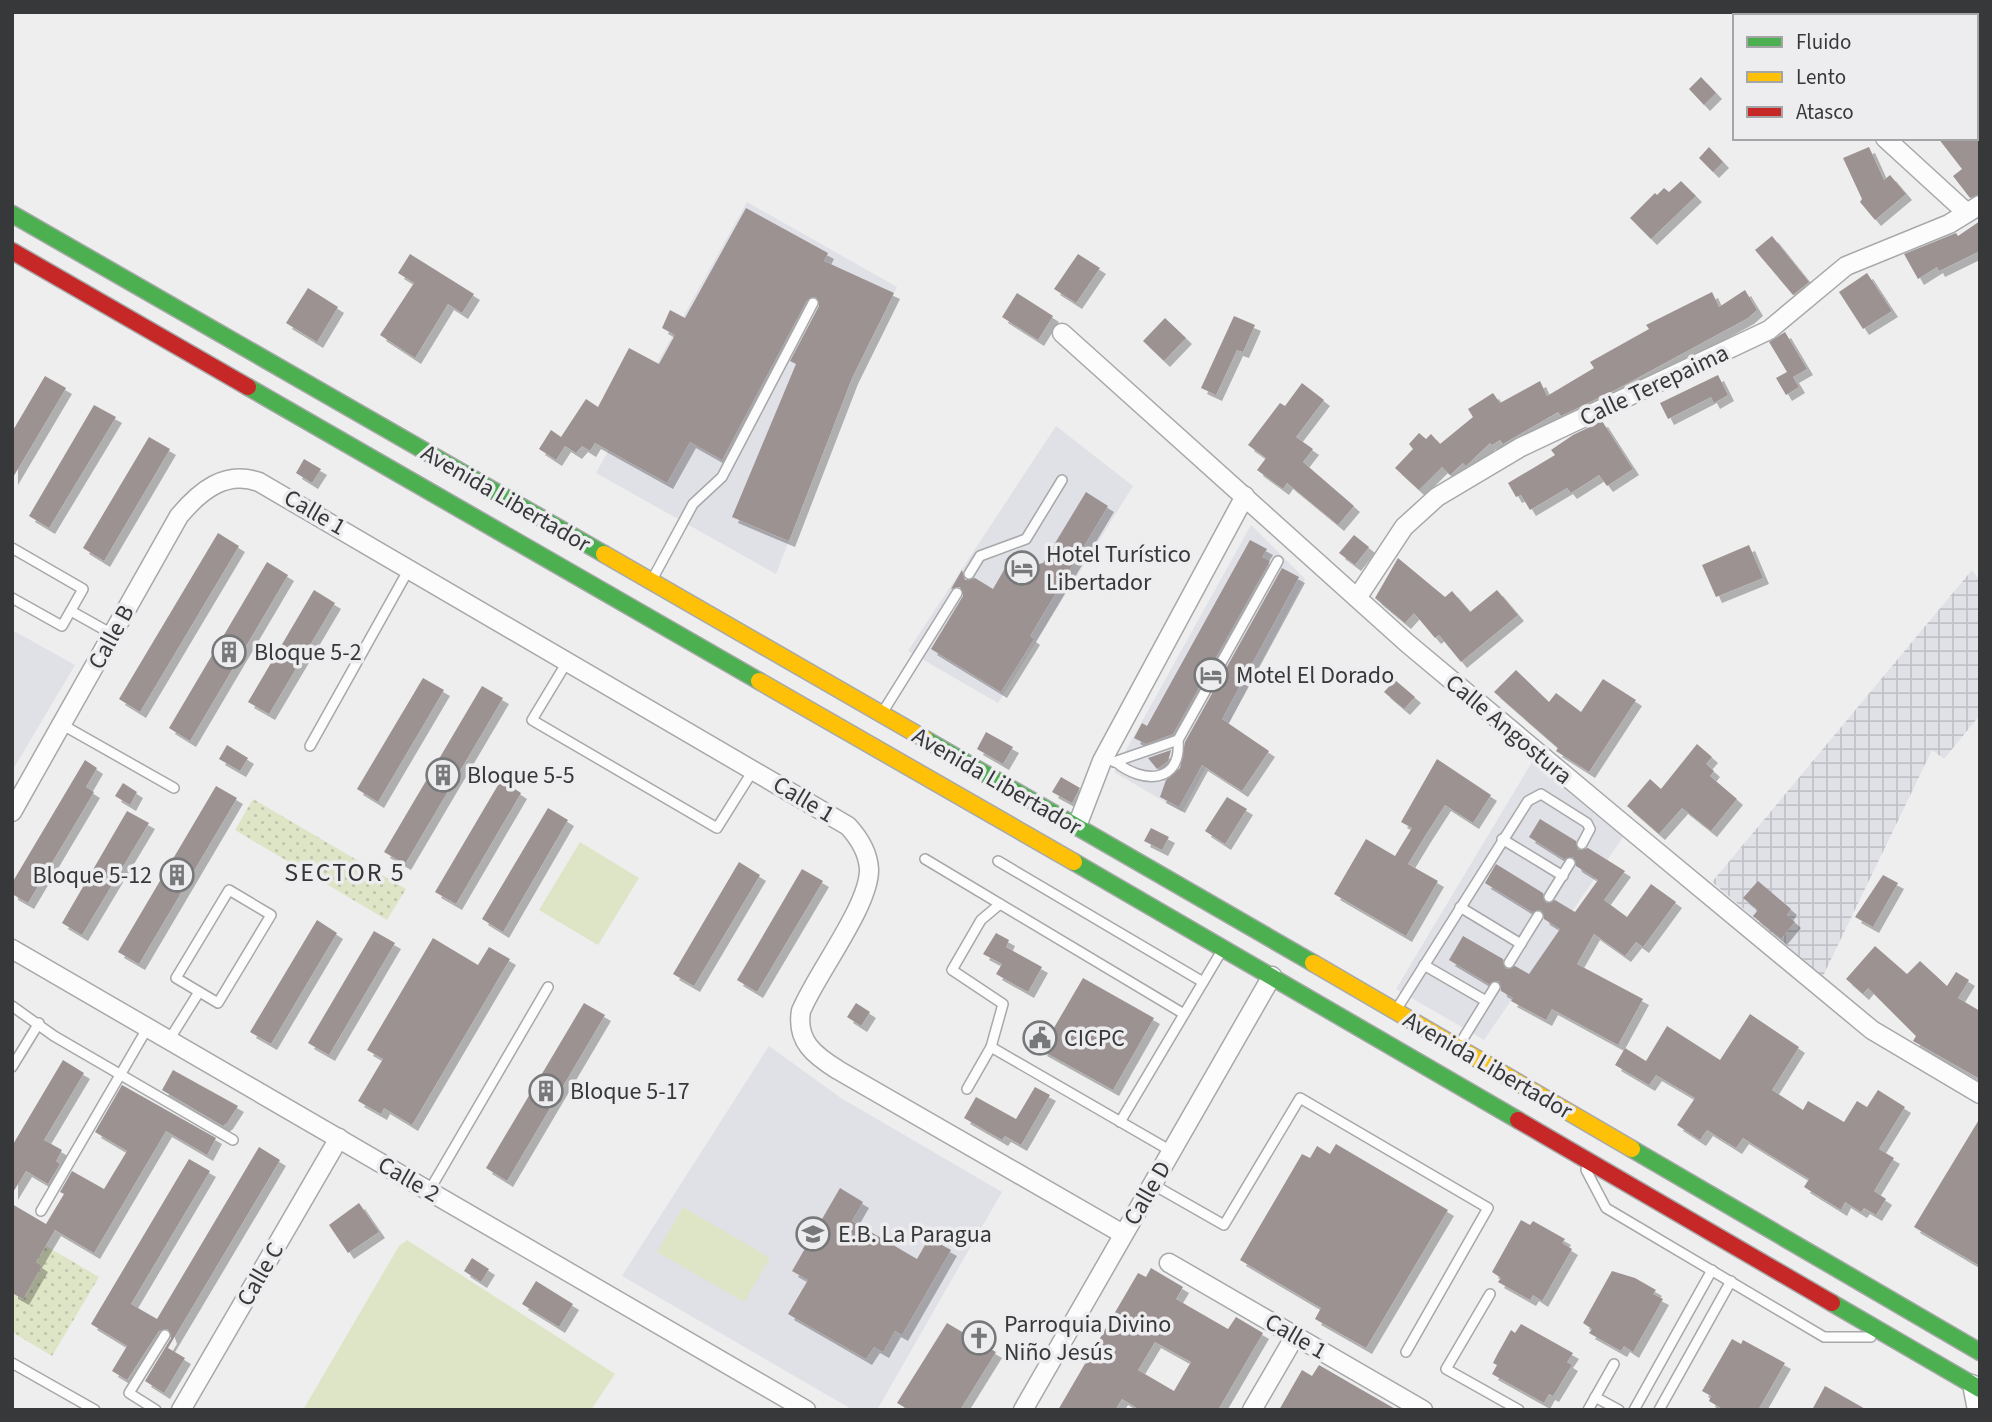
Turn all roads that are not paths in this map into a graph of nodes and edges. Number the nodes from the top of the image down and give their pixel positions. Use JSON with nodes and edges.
{"nodes":[{"id":1,"x":1887,"y":140,"type":"edge"},
{"id":2,"x":1973,"y":209,"type":"edge"},
{"id":3,"x":12,"y":214,"type":"edge"},
{"id":4,"x":12,"y":251,"type":"edge"},
{"id":5,"x":813,"y":303,"type":"dead end"},
{"id":6,"x":1062,"y":333,"type":"dead end"},
{"id":7,"x":227,"y":480,"type":"joint"},
{"id":8,"x":1062,"y":480,"type":"dead end"},
{"id":9,"x":1245,"y":496,"type":"junction"},
{"id":10,"x":12,"y":548,"type":"edge"},
{"id":11,"x":1278,"y":561,"type":"dead end"},
{"id":12,"x":410,"y":567,"type":"junction"},
{"id":13,"x":969,"y":574,"type":"dead end"},
{"id":14,"x":651,"y":581,"type":"junction"},
{"id":15,"x":957,"y":593,"type":"dead end"},
{"id":16,"x":1357,"y":597,"type":"junction"},
{"id":17,"x":12,"y":598,"type":"edge"},
{"id":18,"x":71,"y":611,"type":"junction"},
{"id":19,"x":112,"y":634,"type":"junction"},
{"id":20,"x":568,"y":660,"type":"junction"},
{"id":21,"x":882,"y":714,"type":"junction"},
{"id":22,"x":61,"y":724,"type":"junction"},
{"id":23,"x":1178,"y":740,"type":"junction"},
{"id":24,"x":310,"y":746,"type":"dead end"},
{"id":25,"x":1109,"y":762,"type":"junction"},
{"id":26,"x":754,"y":769,"type":"junction"},
{"id":27,"x":174,"y":788,"type":"dead end"},
{"id":28,"x":12,"y":812,"type":"edge"},
{"id":29,"x":1077,"y":826,"type":"junction"},
{"id":30,"x":1502,"y":839,"type":"junction"},
{"id":31,"x":1581,"y":844,"type":"dead end"},
{"id":32,"x":925,"y":859,"type":"dead end"},
{"id":33,"x":998,"y":861,"type":"dead end"},
{"id":34,"x":1570,"y":863,"type":"dead end"},
{"id":35,"x":1563,"y":876,"type":"junction"},
{"id":36,"x":1549,"y":897,"type":"dead end"},
{"id":37,"x":1000,"y":904,"type":"junction"},
{"id":38,"x":1460,"y":907,"type":"junction"},
{"id":39,"x":1538,"y":916,"type":"dead end"},
{"id":40,"x":1521,"y":944,"type":"junction"},
{"id":41,"x":1223,"y":948,"type":"junction"},
{"id":42,"x":12,"y":949,"type":"edge"},
{"id":43,"x":1288,"y":949,"type":"junction"},
{"id":44,"x":1509,"y":963,"type":"dead end"},
{"id":45,"x":1424,"y":965,"type":"junction"},
{"id":46,"x":1272,"y":976,"type":"junction"},
{"id":47,"x":1203,"y":982,"type":"junction"},
{"id":48,"x":548,"y":987,"type":"dead end"},
{"id":49,"x":1495,"y":987,"type":"dead end"},
{"id":50,"x":199,"y":992,"type":"junction"},
{"id":51,"x":1486,"y":1002,"type":"junction"},
{"id":52,"x":12,"y":1006,"type":"edge"},
{"id":53,"x":1395,"y":1011,"type":"junction"},
{"id":54,"x":1184,"y":1014,"type":"junction"},
{"id":55,"x":39,"y":1024,"type":"junction"},
{"id":56,"x":148,"y":1027,"type":"junction"},
{"id":57,"x":169,"y":1040,"type":"junction"},
{"id":58,"x":991,"y":1047,"type":"junction"},
{"id":59,"x":1458,"y":1048,"type":"junction"},
{"id":60,"x":12,"y":1067,"type":"edge"},
{"id":61,"x":120,"y":1075,"type":"junction"},
{"id":62,"x":967,"y":1089,"type":"dead end"},
{"id":63,"x":1980,"y":1094,"type":"edge"},
{"id":64,"x":1120,"y":1122,"type":"junction"},
{"id":65,"x":339,"y":1138,"type":"junction"},
{"id":66,"x":233,"y":1140,"type":"dead end"},
{"id":67,"x":1171,"y":1151,"type":"junction"},
{"id":68,"x":1576,"y":1153,"type":"junction"},
{"id":69,"x":1152,"y":1184,"type":"junction"},
{"id":70,"x":429,"y":1191,"type":"junction"},
{"id":71,"x":41,"y":1211,"type":"dead end"},
{"id":72,"x":1124,"y":1234,"type":"junction"},
{"id":73,"x":1169,"y":1263,"type":"dead end"},
{"id":74,"x":1712,"y":1270,"type":"junction"},
{"id":75,"x":1731,"y":1281,"type":"junction"},
{"id":76,"x":1490,"y":1294,"type":"dead end"},
{"id":77,"x":165,"y":1335,"type":"dead end"},
{"id":78,"x":1295,"y":1336,"type":"junction"},
{"id":79,"x":1892,"y":1338,"type":"junction"},
{"id":80,"x":1406,"y":1352,"type":"dead end"},
{"id":81,"x":1980,"y":1352,"type":"edge"},
{"id":82,"x":12,"y":1363,"type":"edge"},
{"id":83,"x":1614,"y":1364,"type":"dead end"},
{"id":84,"x":1976,"y":1387,"type":"edge"},
{"id":85,"x":1595,"y":1397,"type":"junction"},
{"id":86,"x":95,"y":1410,"type":"edge"},
{"id":87,"x":156,"y":1410,"type":"edge"},
{"id":88,"x":181,"y":1410,"type":"edge"},
{"id":89,"x":806,"y":1410,"type":"edge"},
{"id":90,"x":1023,"y":1410,"type":"edge"},
{"id":91,"x":1252,"y":1410,"type":"edge"},
{"id":92,"x":1423,"y":1410,"type":"edge"},
{"id":93,"x":1519,"y":1410,"type":"edge"},
{"id":94,"x":1588,"y":1410,"type":"edge"},
{"id":95,"x":1619,"y":1410,"type":"edge"},
{"id":96,"x":1634,"y":1410,"type":"edge"},
{"id":97,"x":1659,"y":1410,"type":"edge"},
{"id":98,"x":1976,"y":1410,"type":"edge"}],
"edges":[{"from":1,"to":2,"type":"street"},
{"from":2,"to":16,"type":"street","name":"Calle Terepaima"},
{"from":3,"to":14,"type":"main road","name":"Avenida Libertador"},
{"from":4,"to":41,"type":"main road","name":"Avenida Libertador"},
{"from":5,"to":14,"type":"lane"},
{"from":6,"to":9,"type":"street","name":"Calle Angostura"},
{"from":7,"to":12,"type":"street","name":"Calle 1"},
{"from":7,"to":19,"type":"street","name":"Calle B"},
{"from":8,"to":13,"type":"lane"},
{"from":9,"to":16,"type":"street","name":"Calle Angostura"},
{"from":9,"to":25,"type":"street"},
{"from":10,"to":18,"type":"lane"},
{"from":11,"to":23,"type":"lane"},
{"from":12,"to":20,"type":"street","name":"Calle 1"},
{"from":12,"to":24,"type":"lane"},
{"from":14,"to":21,"type":"main road","name":"Avenida Libertador"},
{"from":15,"to":21,"type":"lane"},
{"from":16,"to":63,"type":"street","name":"Calle Angostura"},
{"from":17,"to":18,"type":"lane"},
{"from":18,"to":19,"type":"lane"},
{"from":19,"to":22,"type":"street","name":"Calle B"},
{"from":20,"to":26,"type":"street","name":"Calle 1"},
{"from":20,"to":26,"type":"lane"},
{"from":21,"to":29,"type":"main road","name":"Avenida Libertador"},
{"from":22,"to":27,"type":"lane"},
{"from":22,"to":28,"type":"street","name":"Calle B"},
{"from":23,"to":25,"type":"lane"},
{"from":23,"to":25,"type":"lane"},
{"from":25,"to":29,"type":"street"},
{"from":26,"to":72,"type":"street","name":"Calle 1"},
{"from":29,"to":43,"type":"main road","name":"Avenida Libertador"},
{"from":30,"to":31,"type":"lane"},
{"from":30,"to":35,"type":"lane"},
{"from":30,"to":38,"type":"lane"},
{"from":32,"to":37,"type":"lane"},
{"from":33,"to":47,"type":"lane"},
{"from":34,"to":35,"type":"lane"},
{"from":35,"to":36,"type":"lane"},
{"from":37,"to":54,"type":"lane"},
{"from":37,"to":58,"type":"lane"},
{"from":38,"to":40,"type":"lane"},
{"from":38,"to":45,"type":"lane"},
{"from":39,"to":40,"type":"lane"},
{"from":40,"to":44,"type":"lane"},
{"from":41,"to":46,"type":"main road","name":"Avenida Libertador"},
{"from":41,"to":47,"type":"lane"},
{"from":42,"to":56,"type":"street","name":"Calle 2"},
{"from":43,"to":46,"type":"main road"},
{"from":43,"to":53,"type":"main road","name":"Avenida Libertador"},
{"from":45,"to":51,"type":"lane"},
{"from":45,"to":53,"type":"lane"},
{"from":46,"to":67,"type":"street","name":"Calle D"},
{"from":46,"to":68,"type":"main road","name":"Avenida Libertador"},
{"from":47,"to":54,"type":"lane"},
{"from":48,"to":70,"type":"lane"},
{"from":49,"to":51,"type":"lane"},
{"from":50,"to":50,"type":"lane"},
{"from":50,"to":57,"type":"lane"},
{"from":51,"to":59,"type":"lane"},
{"from":52,"to":55,"type":"lane"},
{"from":53,"to":59,"type":"main road","name":"Avenida Libertador"},
{"from":54,"to":64,"type":"lane"},
{"from":55,"to":60,"type":"lane"},
{"from":55,"to":61,"type":"lane"},
{"from":56,"to":57,"type":"street","name":"Calle 2"},
{"from":56,"to":61,"type":"lane"},
{"from":57,"to":65,"type":"street","name":"Calle 2"},
{"from":58,"to":62,"type":"lane"},
{"from":58,"to":64,"type":"lane"},
{"from":59,"to":81,"type":"main road","name":"Avenida Libertador"},
{"from":61,"to":66,"type":"lane"},
{"from":61,"to":71,"type":"lane"},
{"from":64,"to":67,"type":"lane"},
{"from":65,"to":70,"type":"street","name":"Calle 2"},
{"from":65,"to":88,"type":"street","name":"Calle C"},
{"from":67,"to":69,"type":"street","name":"Calle D"},
{"from":68,"to":74,"type":"lane"},
{"from":68,"to":79,"type":"main road","name":"Avenida Libertador"},
{"from":69,"to":72,"type":"street","name":"Calle D"},
{"from":69,"to":80,"type":"lane"},
{"from":70,"to":89,"type":"street","name":"Calle 2"},
{"from":72,"to":90,"type":"street","name":"Calle D"},
{"from":73,"to":78,"type":"street","name":"Calle 1"},
{"from":74,"to":75,"type":"lane"},
{"from":74,"to":96,"type":"lane"},
{"from":75,"to":79,"type":"lane"},
{"from":75,"to":97,"type":"lane"},
{"from":76,"to":93,"type":"lane"},
{"from":77,"to":87,"type":"lane"},
{"from":78,"to":91,"type":"street"},
{"from":78,"to":92,"type":"street","name":"Calle 1"},
{"from":79,"to":84,"type":"main road","name":"Avenida Libertador"},
{"from":81,"to":84,"type":"main road"},
{"from":82,"to":86,"type":"lane"},
{"from":83,"to":85,"type":"lane"},
{"from":84,"to":98,"type":"street"},
{"from":85,"to":94,"type":"lane"},
{"from":85,"to":95,"type":"lane"}]}
